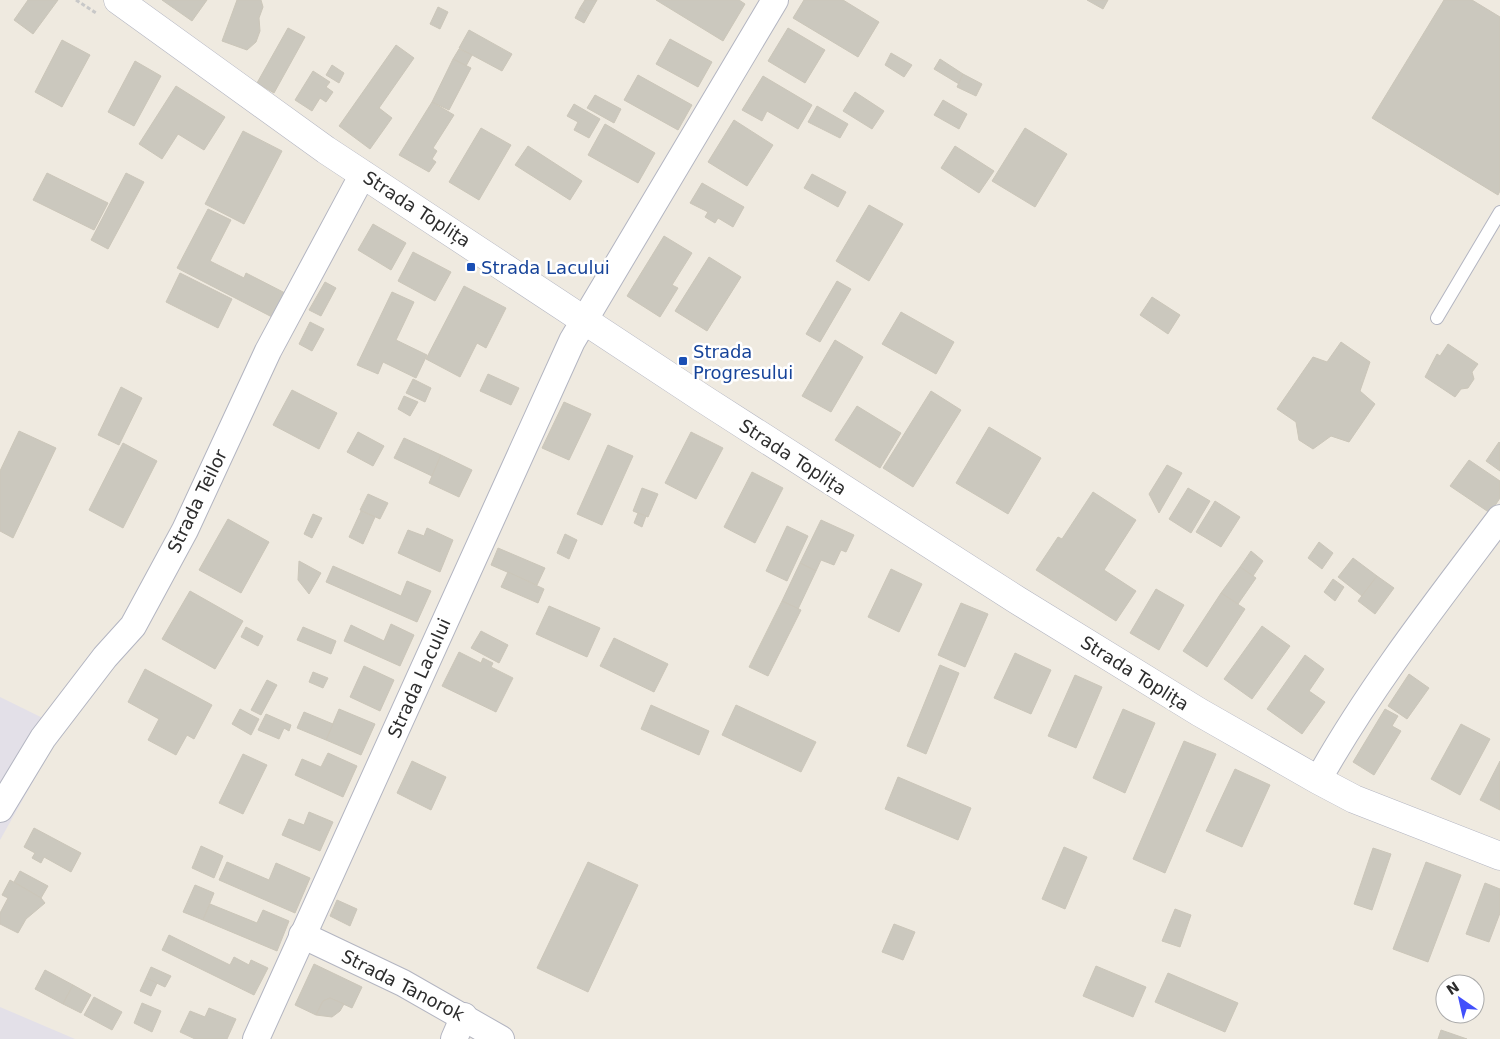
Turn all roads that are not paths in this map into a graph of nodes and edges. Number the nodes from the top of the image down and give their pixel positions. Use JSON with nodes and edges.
{"nodes":[{"id":1,"x":118,"y":0,"type":"edge"},
{"id":2,"x":775,"y":0,"type":"edge"},
{"id":3,"x":363,"y":174,"type":"junction"},
{"id":4,"x":1500,"y":212,"type":"edge"},
{"id":5,"x":584,"y":318,"type":"junction"},
{"id":6,"x":1437,"y":318,"type":"dead end"},
{"id":7,"x":1500,"y":518,"type":"edge"},
{"id":8,"x":1318,"y":780,"type":"junction"},
{"id":9,"x":0,"y":809,"type":"edge"},
{"id":10,"x":1500,"y":856,"type":"edge"},
{"id":11,"x":302,"y":935,"type":"junction"},
{"id":12,"x":459,"y":1028,"type":"edge"},
{"id":13,"x":256,"y":1039,"type":"edge"},
{"id":14,"x":501,"y":1039,"type":"edge"}],
"edges":[{"from":1,"to":3,"type":"main road","name":"Strada Toplița"},
{"from":2,"to":5,"type":"street"},
{"from":3,"to":5,"type":"main road","name":"Strada Toplița"},
{"from":3,"to":9,"type":"street","name":"Strada Teilor"},
{"from":4,"to":6,"type":"lane"},
{"from":5,"to":8,"type":"main road","name":"Strada Toplița"},
{"from":5,"to":11,"type":"street","name":"Strada Lacului"},
{"from":7,"to":8,"type":"street"},
{"from":8,"to":10,"type":"main road","name":"Strada Toplița"},
{"from":11,"to":12,"type":"street","name":"Strada Tanorok"},
{"from":11,"to":13,"type":"street","name":"Strada Lacului"},
{"from":12,"to":14,"type":"street","name":"Strada Tanorok"}]}
